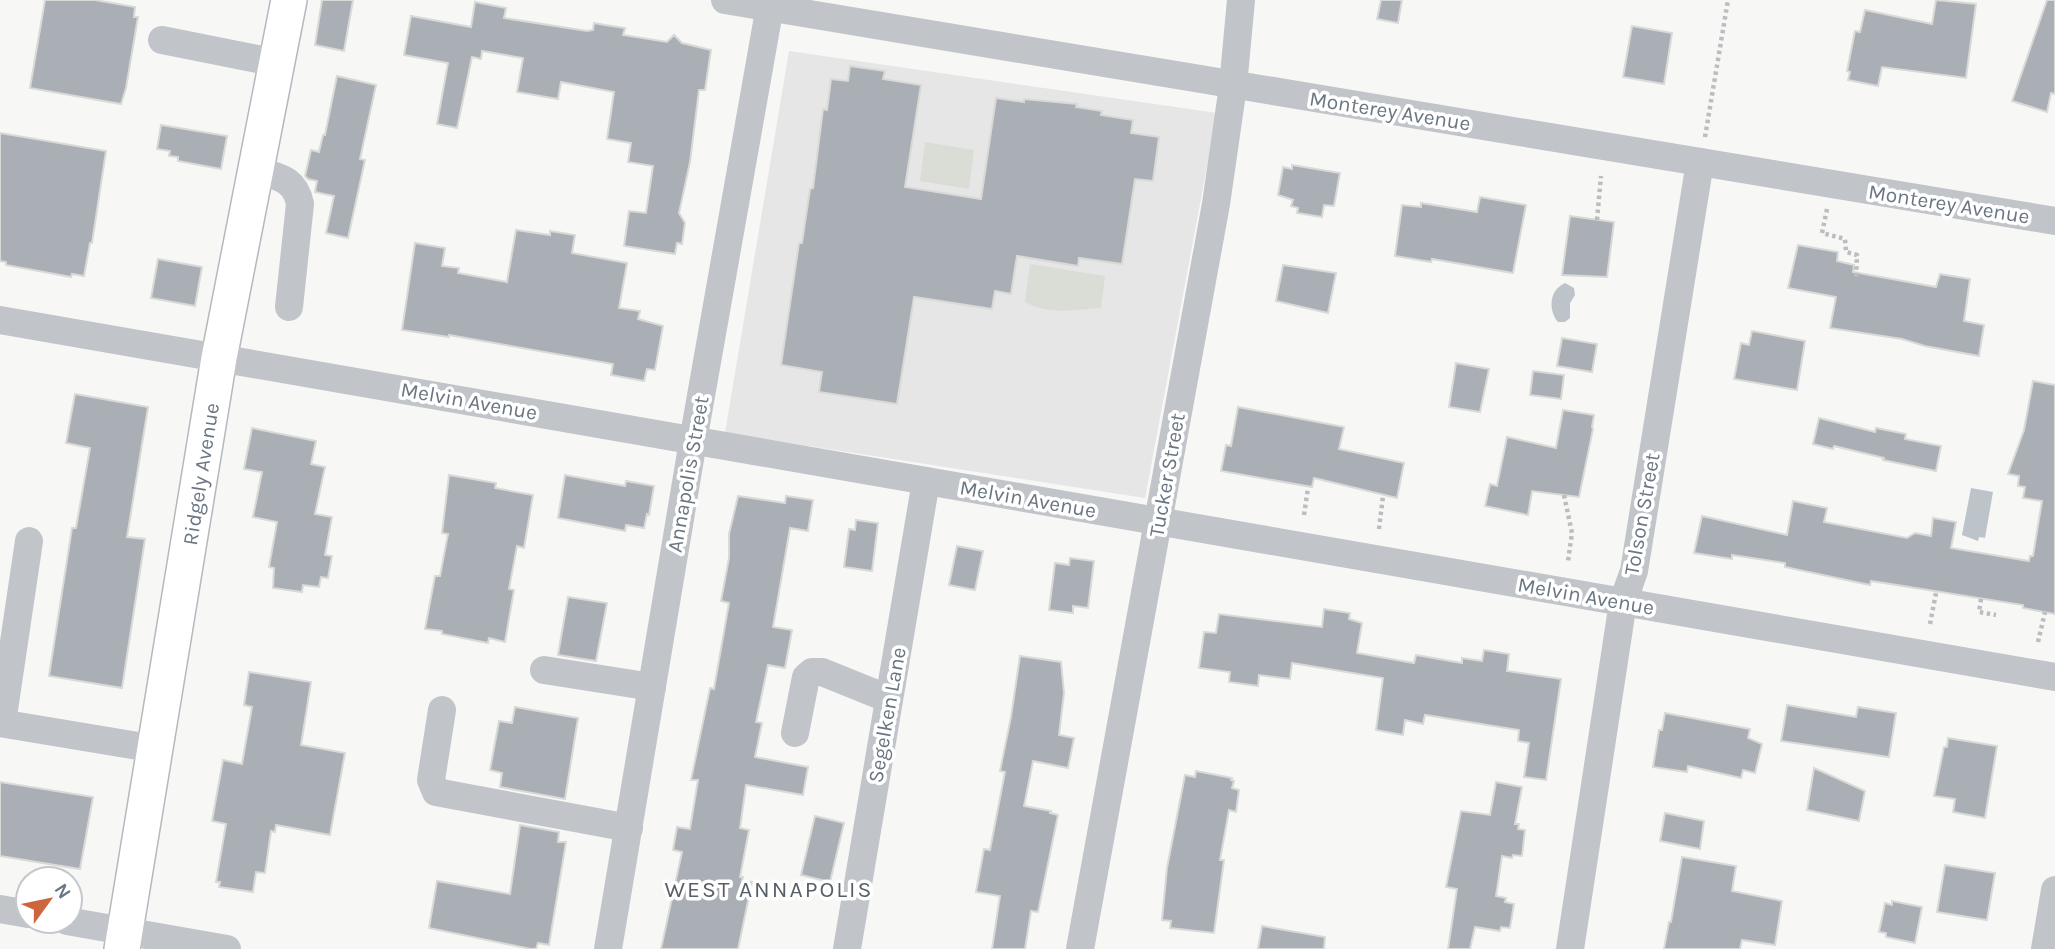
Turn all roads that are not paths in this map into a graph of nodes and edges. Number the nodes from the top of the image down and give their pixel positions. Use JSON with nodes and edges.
{"nodes":[{"id":1,"x":289,"y":0,"type":"edge"},
{"id":2,"x":725,"y":0,"type":"edge"},
{"id":3,"x":1241,"y":0,"type":"edge"},
{"id":4,"x":771,"y":4,"type":"edge"},
{"id":5,"x":162,"y":40,"type":"dead end"},
{"id":6,"x":277,"y":63,"type":"junction"},
{"id":7,"x":1233,"y":86,"type":"junction"},
{"id":8,"x":1700,"y":162,"type":"junction"},
{"id":9,"x":256,"y":170,"type":"junction"},
{"id":10,"x":2055,"y":221,"type":"edge"},
{"id":11,"x":289,"y":307,"type":"dead end"},
{"id":12,"x":0,"y":320,"type":"edge"},
{"id":13,"x":219,"y":358,"type":"junction"},
{"id":14,"x":693,"y":441,"type":"junction"},
{"id":15,"x":926,"y":481,"type":"junction"},
{"id":16,"x":1158,"y":521,"type":"junction"},
{"id":17,"x":29,"y":541,"type":"dead end"},
{"id":18,"x":1623,"y":602,"type":"junction"},
{"id":19,"x":544,"y":670,"type":"dead end"},
{"id":20,"x":2055,"y":677,"type":"edge"},
{"id":21,"x":652,"y":687,"type":"junction"},
{"id":22,"x":889,"y":699,"type":"junction"},
{"id":23,"x":442,"y":710,"type":"dead end"},
{"id":24,"x":1,"y":723,"type":"edge"},
{"id":25,"x":795,"y":733,"type":"dead end"},
{"id":26,"x":156,"y":749,"type":"junction"},
{"id":27,"x":629,"y":828,"type":"junction"},
{"id":28,"x":2055,"y":890,"type":"edge"},
{"id":29,"x":84,"y":927,"type":"edge"},
{"id":30,"x":124,"y":940,"type":"edge"},
{"id":31,"x":227,"y":949,"type":"edge"},
{"id":32,"x":608,"y":949,"type":"edge"},
{"id":33,"x":846,"y":949,"type":"edge"},
{"id":34,"x":1080,"y":949,"type":"edge"},
{"id":35,"x":1570,"y":949,"type":"edge"},
{"id":36,"x":2045,"y":949,"type":"edge"}],
"edges":[{"from":1,"to":6,"type":"main road","name":"Ridgely Avenue"},
{"from":2,"to":4,"type":"street","name":"Monterey Avenue"},
{"from":3,"to":7,"type":"street","name":"Tucker Street"},
{"from":4,"to":7,"type":"street","name":"Monterey Avenue"},
{"from":4,"to":14,"type":"street","name":"Annapolis Street"},
{"from":5,"to":6,"type":"street"},
{"from":6,"to":9,"type":"main road","name":"Ridgely Avenue"},
{"from":7,"to":8,"type":"street","name":"Monterey Avenue"},
{"from":7,"to":16,"type":"street","name":"Tucker Street"},
{"from":8,"to":10,"type":"street","name":"Monterey Avenue"},
{"from":8,"to":18,"type":"street","name":"Tolson Street"},
{"from":9,"to":11,"type":"street"},
{"from":9,"to":13,"type":"main road","name":"Ridgely Avenue"},
{"from":12,"to":13,"type":"street","name":"Melvin Avenue"},
{"from":13,"to":14,"type":"street","name":"Melvin Avenue"},
{"from":13,"to":26,"type":"main road","name":"Ridgely Avenue"},
{"from":14,"to":15,"type":"street","name":"Melvin Avenue"},
{"from":14,"to":21,"type":"street","name":"Annapolis Street"},
{"from":15,"to":16,"type":"street","name":"Melvin Avenue"},
{"from":15,"to":22,"type":"street","name":"Segelken Lane"},
{"from":16,"to":18,"type":"street","name":"Melvin Avenue"},
{"from":16,"to":34,"type":"street","name":"Tucker Street"},
{"from":17,"to":24,"type":"street"},
{"from":18,"to":20,"type":"street","name":"Melvin Avenue"},
{"from":18,"to":35,"type":"street","name":"Tolson Street"},
{"from":19,"to":21,"type":"street"},
{"from":21,"to":27,"type":"street","name":"Annapolis Street"},
{"from":22,"to":25,"type":"street"},
{"from":22,"to":33,"type":"street","name":"Segelken Lane"},
{"from":23,"to":27,"type":"street"},
{"from":24,"to":26,"type":"street"},
{"from":26,"to":30,"type":"main road","name":"Ridgely Avenue"},
{"from":27,"to":32,"type":"street","name":"Annapolis Street"},
{"from":28,"to":36,"type":"street"},
{"from":29,"to":30,"type":"street"},
{"from":30,"to":31,"type":"street"}]}
